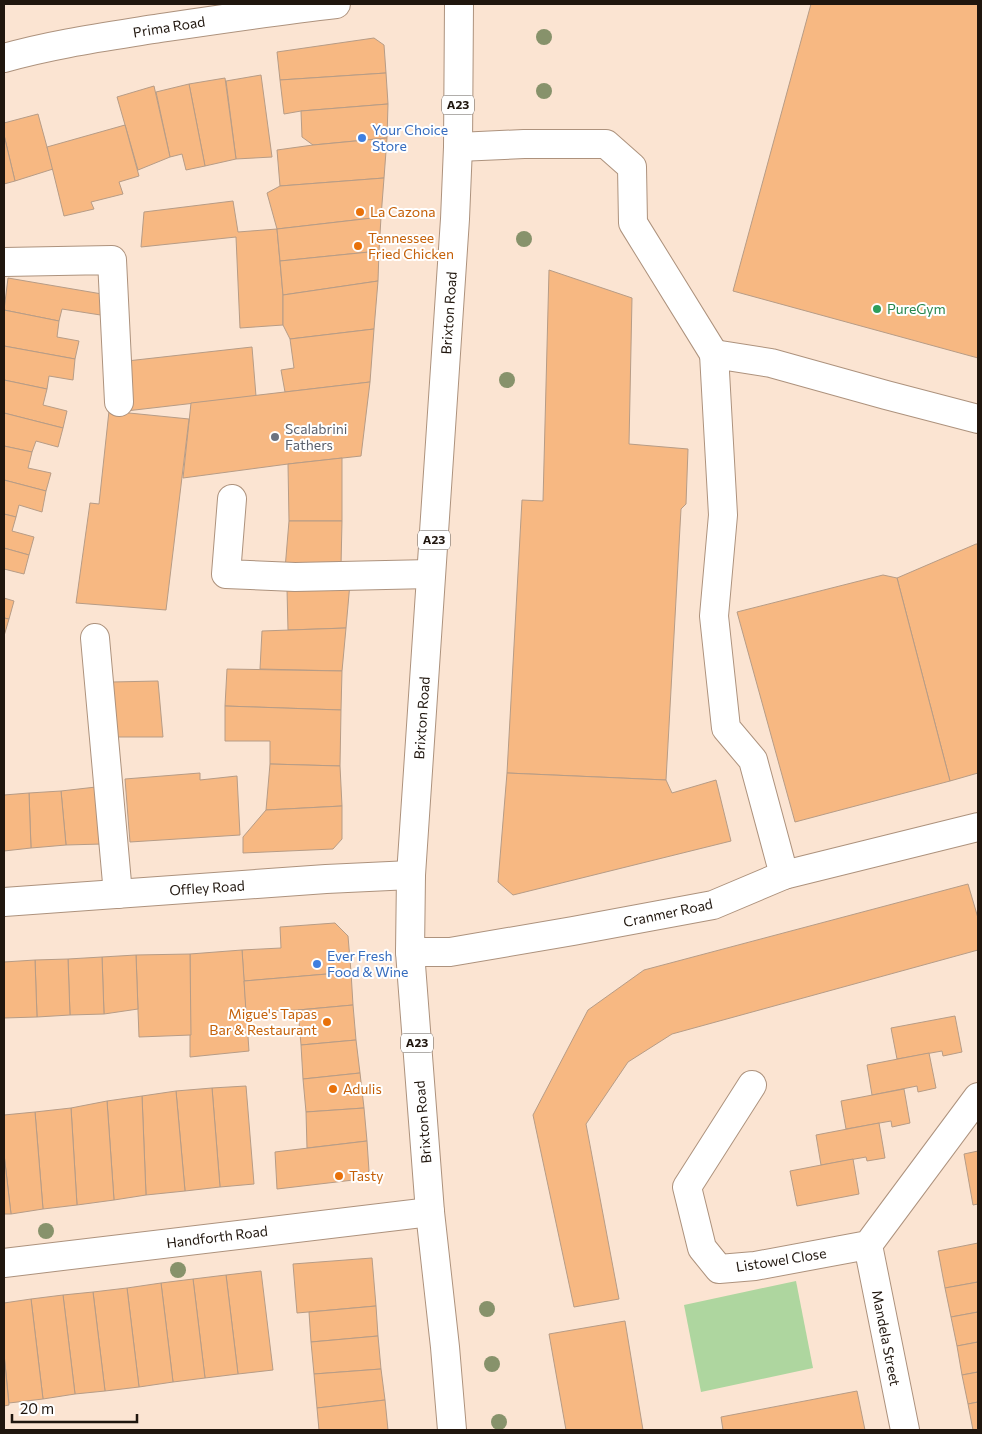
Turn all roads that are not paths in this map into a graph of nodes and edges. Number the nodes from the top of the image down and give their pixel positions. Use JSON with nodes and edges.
{"nodes":[{"id":1,"x":336,"y":4,"type":"edge"},
{"id":2,"x":459,"y":4,"type":"edge"},
{"id":3,"x":4,"y":58,"type":"edge"},
{"id":4,"x":458,"y":146,"type":"junction"},
{"id":5,"x":4,"y":262,"type":"edge"},
{"id":6,"x":714,"y":354,"type":"junction"},
{"id":7,"x":120,"y":402,"type":"dead end"},
{"id":8,"x":978,"y":419,"type":"edge"},
{"id":9,"x":232,"y":499,"type":"dead end"},
{"id":10,"x":431,"y":574,"type":"junction"},
{"id":11,"x":95,"y":638,"type":"dead end"},
{"id":12,"x":978,"y":828,"type":"edge"},
{"id":13,"x":411,"y":874,"type":"junction"},
{"id":14,"x":784,"y":875,"type":"junction"},
{"id":15,"x":118,"y":894,"type":"junction"},
{"id":16,"x":4,"y":902,"type":"edge"},
{"id":17,"x":410,"y":952,"type":"junction"},
{"id":18,"x":752,"y":1084,"type":"dead end"},
{"id":19,"x":978,"y":1097,"type":"edge"},
{"id":20,"x":430,"y":1212,"type":"junction"},
{"id":21,"x":868,"y":1245,"type":"junction"},
{"id":22,"x":4,"y":1263,"type":"edge"},
{"id":23,"x":452,"y":1430,"type":"edge"},
{"id":24,"x":905,"y":1430,"type":"edge"}],
"edges":[{"from":1,"to":3,"type":"main road","name":"Prima Road"},
{"from":2,"to":4,"type":"main road","name":"Brixton Road","number":"A23"},
{"from":4,"to":6,"type":"main road"},
{"from":4,"to":10,"type":"main road","name":"Brixton Road","number":"A23"},
{"from":5,"to":7,"type":"main road"},
{"from":6,"to":8,"type":"main road"},
{"from":6,"to":14,"type":"main road"},
{"from":9,"to":10,"type":"main road"},
{"from":10,"to":13,"type":"main road","name":"Brixton Road","number":"A23"},
{"from":11,"to":15,"type":"main road"},
{"from":12,"to":14,"type":"main road","name":"Cranmer Road"},
{"from":13,"to":15,"type":"main road","name":"Offley Road"},
{"from":13,"to":17,"type":"main road","name":"Brixton Road","number":"A23"},
{"from":14,"to":17,"type":"main road","name":"Cranmer Road"},
{"from":15,"to":16,"type":"main road","name":"Offley Road"},
{"from":17,"to":20,"type":"main road","name":"Brixton Road","number":"A23"},
{"from":18,"to":21,"type":"main road","name":"Listowel Close"},
{"from":19,"to":21,"type":"main road"},
{"from":20,"to":22,"type":"main road","name":"Handforth Road"},
{"from":20,"to":23,"type":"main road","name":"Brixton Road","number":"A23"},
{"from":21,"to":24,"type":"main road","name":"Mandela Street"}]}
